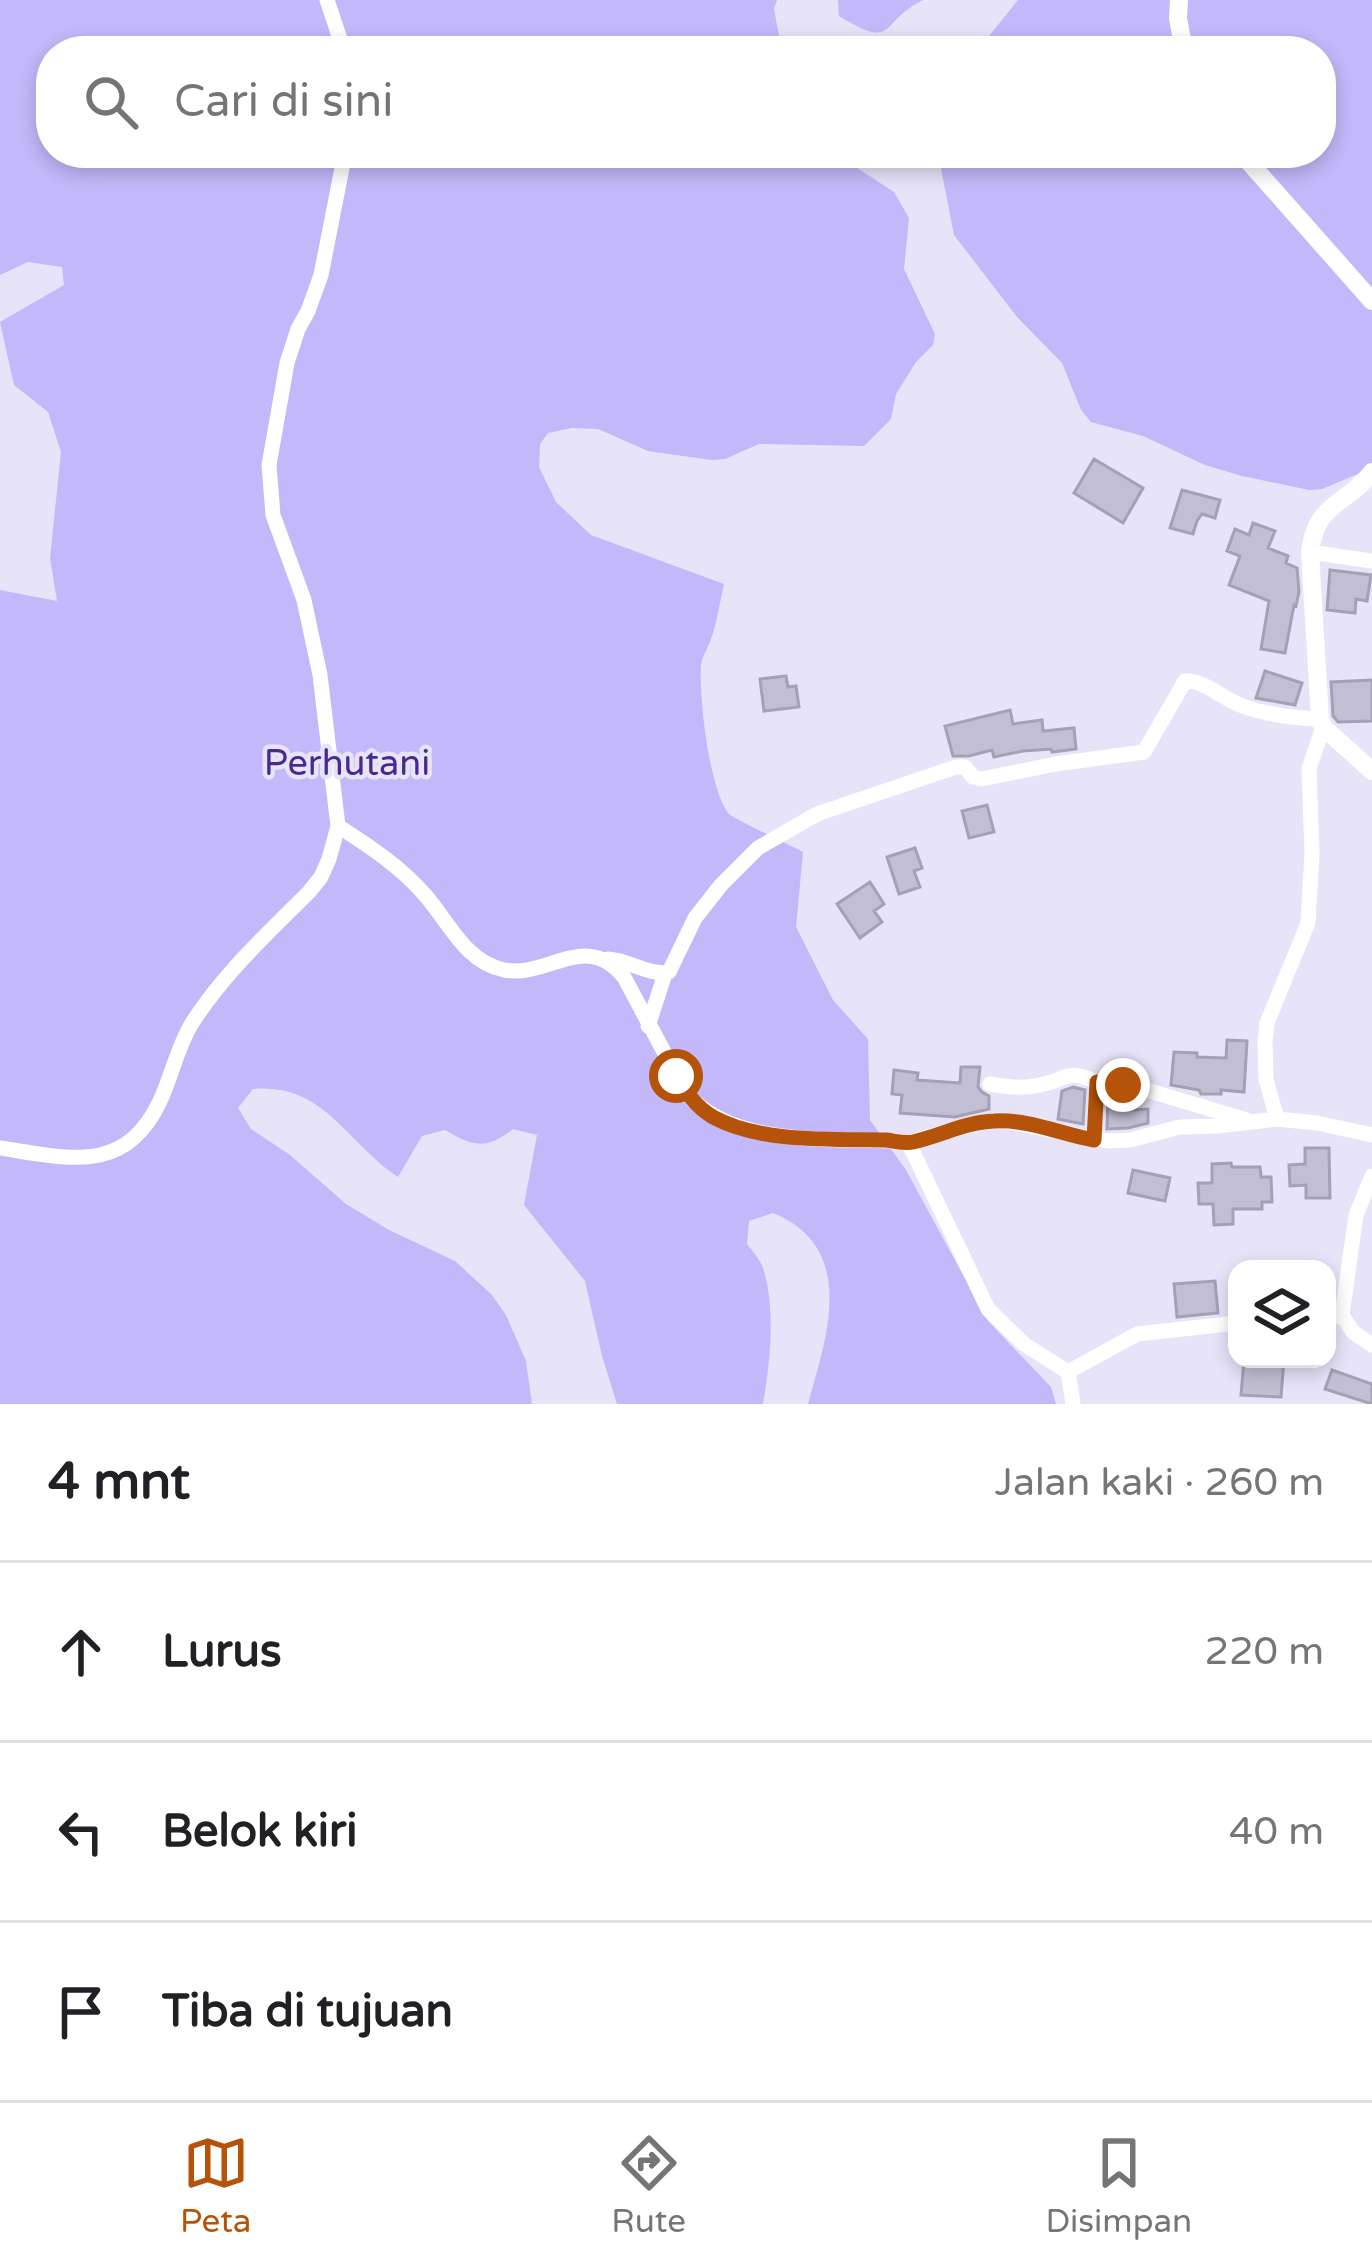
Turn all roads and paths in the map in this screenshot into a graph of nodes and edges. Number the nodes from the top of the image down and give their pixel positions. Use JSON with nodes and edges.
{"nodes":[{"id":1,"x":327,"y":0,"type":"edge"},
{"id":2,"x":1179,"y":0,"type":"edge"},
{"id":3,"x":339,"y":36,"type":"edge"},
{"id":4,"x":1181,"y":36,"type":"edge"},
{"id":5,"x":342,"y":168,"type":"edge"},
{"id":6,"x":1254,"y":168,"type":"edge"},
{"id":7,"x":1372,"y":301,"type":"edge"},
{"id":8,"x":1372,"y":472,"type":"edge"},
{"id":9,"x":1310,"y":552,"type":"junction"},
{"id":10,"x":1372,"y":561,"type":"edge"},
{"id":11,"x":1322,"y":723,"type":"junction"},
{"id":12,"x":1372,"y":771,"type":"edge"},
{"id":13,"x":338,"y":826,"type":"junction"},
{"id":14,"x":605,"y":959,"type":"junction"},
{"id":15,"x":665,"y":974,"type":"junction"},
{"id":16,"x":648,"y":1026,"type":"junction"},
{"id":17,"x":1097,"y":1082,"type":"junction"},
{"id":18,"x":990,"y":1084,"type":"dead end"},
{"id":19,"x":1277,"y":1119,"type":"junction"},
{"id":20,"x":1252,"y":1122,"type":"junction"},
{"id":21,"x":1372,"y":1135,"type":"edge"},
{"id":22,"x":1094,"y":1140,"type":"junction"},
{"id":23,"x":907,"y":1144,"type":"junction"},
{"id":24,"x":0,"y":1148,"type":"edge"},
{"id":25,"x":1372,"y":1177,"type":"edge"},
{"id":26,"x":1336,"y":1308,"type":"edge"},
{"id":27,"x":1336,"y":1318,"type":"edge"},
{"id":28,"x":1228,"y":1324,"type":"edge"},
{"id":29,"x":1372,"y":1346,"type":"edge"},
{"id":30,"x":1068,"y":1372,"type":"junction"},
{"id":31,"x":1073,"y":1404,"type":"edge"}],
"edges":[{"from":1,"to":3,"type":"street"},
{"from":2,"to":4,"type":"street"},
{"from":5,"to":13,"type":"street"},
{"from":6,"to":7,"type":"street"},
{"from":8,"to":9,"type":"street"},
{"from":9,"to":10,"type":"street"},
{"from":9,"to":11,"type":"street"},
{"from":11,"to":12,"type":"street"},
{"from":11,"to":15,"type":"street"},
{"from":11,"to":19,"type":"street"},
{"from":13,"to":14,"type":"street"},
{"from":13,"to":24,"type":"street"},
{"from":14,"to":15,"type":"street"},
{"from":14,"to":16,"type":"street"},
{"from":15,"to":16,"type":"street"},
{"from":16,"to":23,"type":"street"},
{"from":17,"to":18,"type":"street"},
{"from":17,"to":20,"type":"street"},
{"from":17,"to":22,"type":"street"},
{"from":19,"to":20,"type":"street"},
{"from":19,"to":21,"type":"street"},
{"from":20,"to":22,"type":"street"},
{"from":22,"to":23,"type":"street"},
{"from":23,"to":30,"type":"street"},
{"from":25,"to":26,"type":"street"},
{"from":27,"to":29,"type":"street"},
{"from":28,"to":30,"type":"street"},
{"from":30,"to":31,"type":"street"}]}
